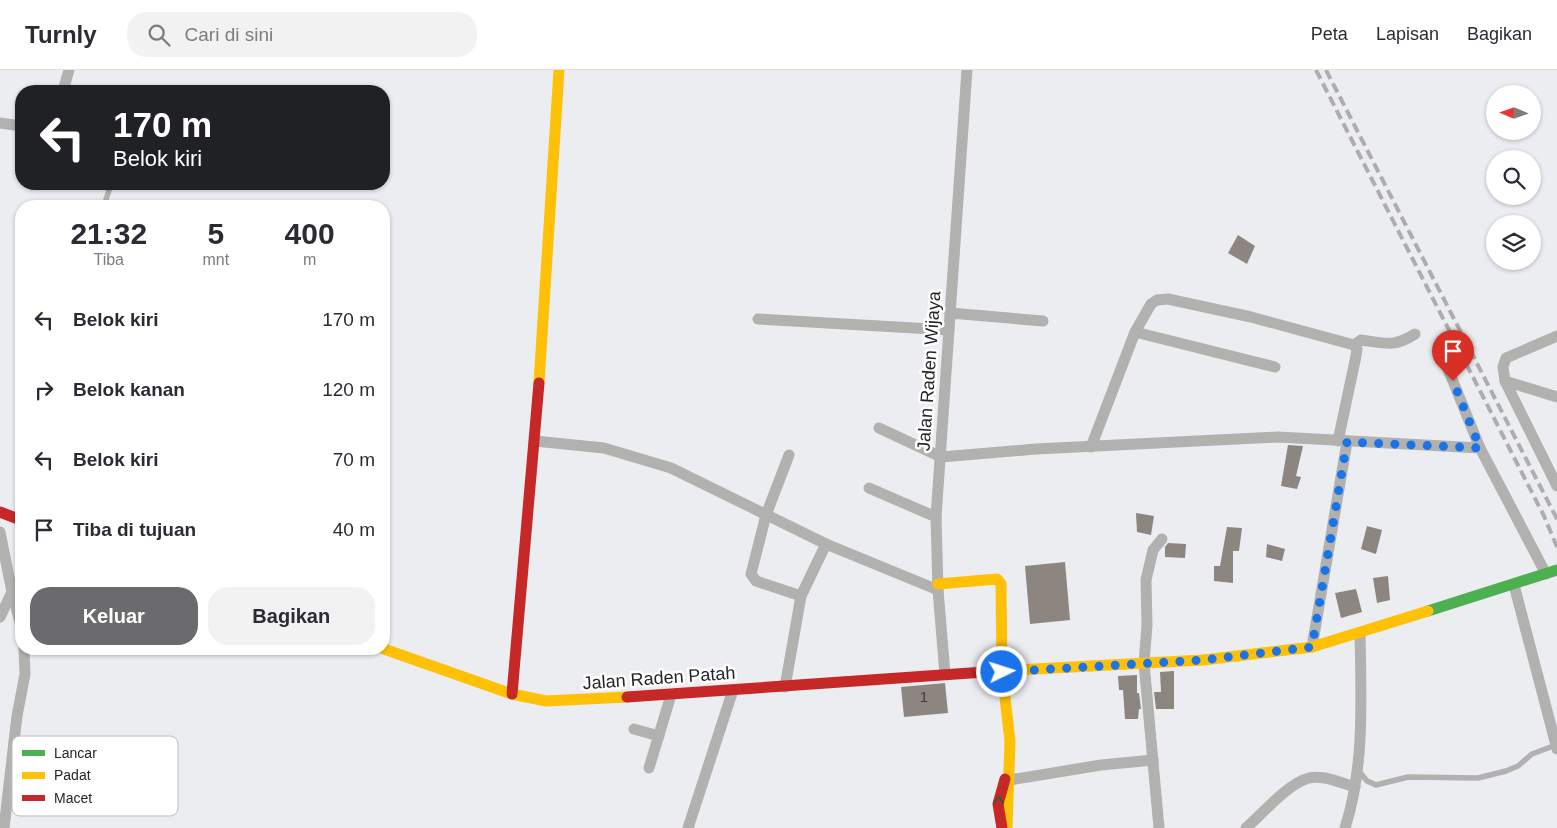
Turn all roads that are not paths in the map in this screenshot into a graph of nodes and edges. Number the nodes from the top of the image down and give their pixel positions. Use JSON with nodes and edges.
{"nodes":[{"id":1,"x":68,"y":70,"type":"edge"},
{"id":2,"x":559,"y":70,"type":"edge"},
{"id":3,"x":967,"y":70,"type":"edge"},
{"id":4,"x":64,"y":85,"type":"edge"},
{"id":5,"x":0,"y":122,"type":"edge"},
{"id":6,"x":15,"y":125,"type":"edge"},
{"id":7,"x":950,"y":313,"type":"junction"},
{"id":8,"x":758,"y":319,"type":"dead end"},
{"id":9,"x":1043,"y":321,"type":"dead end"},
{"id":10,"x":949,"y":330,"type":"junction"},
{"id":11,"x":1135,"y":332,"type":"junction"},
{"id":12,"x":1415,"y":334,"type":"dead end"},
{"id":13,"x":1557,"y":336,"type":"edge"},
{"id":14,"x":1354,"y":345,"type":"junction"},
{"id":15,"x":1446,"y":364,"type":"dead end"},
{"id":16,"x":1275,"y":367,"type":"dead end"},
{"id":17,"x":1505,"y":381,"type":"junction"},
{"id":18,"x":1557,"y":396,"type":"edge"},
{"id":19,"x":879,"y":428,"type":"dead end"},
{"id":20,"x":1342,"y":441,"type":"junction"},
{"id":21,"x":535,"y":442,"type":"junction"},
{"id":22,"x":1091,"y":447,"type":"junction"},
{"id":23,"x":1480,"y":448,"type":"junction"},
{"id":24,"x":789,"y":455,"type":"dead end"},
{"id":25,"x":941,"y":457,"type":"junction"},
{"id":26,"x":1557,"y":486,"type":"edge"},
{"id":27,"x":869,"y":488,"type":"dead end"},
{"id":28,"x":0,"y":512,"type":"edge"},
{"id":29,"x":766,"y":515,"type":"junction"},
{"id":30,"x":936,"y":517,"type":"junction"},
{"id":31,"x":15,"y":518,"type":"edge"},
{"id":32,"x":0,"y":532,"type":"edge"},
{"id":33,"x":1162,"y":539,"type":"dead end"},
{"id":34,"x":826,"y":544,"type":"junction"},
{"id":35,"x":1552,"y":572,"type":"edge"},
{"id":36,"x":1514,"y":585,"type":"junction"},
{"id":37,"x":938,"y":587,"type":"junction"},
{"id":38,"x":12,"y":592,"type":"junction"},
{"id":39,"x":801,"y":596,"type":"junction"},
{"id":40,"x":15,"y":603,"type":"edge"},
{"id":41,"x":0,"y":617,"type":"edge"},
{"id":42,"x":1360,"y":633,"type":"junction"},
{"id":43,"x":1312,"y":647,"type":"junction"},
{"id":44,"x":390,"y":651,"type":"edge"},
{"id":45,"x":24,"y":655,"type":"edge"},
{"id":46,"x":1144,"y":663,"type":"junction"},
{"id":47,"x":1002,"y":672,"type":"junction"},
{"id":48,"x":945,"y":674,"type":"junction"},
{"id":49,"x":785,"y":687,"type":"junction"},
{"id":50,"x":734,"y":690,"type":"junction"},
{"id":51,"x":512,"y":694,"type":"junction"},
{"id":52,"x":671,"y":695,"type":"junction"},
{"id":53,"x":634,"y":729,"type":"dead end"},
{"id":54,"x":15,"y":736,"type":"edge"},
{"id":55,"x":659,"y":736,"type":"junction"},
{"id":56,"x":1557,"y":747,"type":"edge"},
{"id":57,"x":12,"y":759,"type":"edge"},
{"id":58,"x":1153,"y":760,"type":"junction"},
{"id":59,"x":648,"y":768,"type":"dead end"},
{"id":60,"x":1358,"y":769,"type":"junction"},
{"id":61,"x":1009,"y":777,"type":"junction"},
{"id":62,"x":1354,"y":788,"type":"junction"},
{"id":63,"x":4,"y":828,"type":"edge"},
{"id":64,"x":688,"y":828,"type":"edge"},
{"id":65,"x":1002,"y":828,"type":"edge"},
{"id":66,"x":1007,"y":828,"type":"edge"},
{"id":67,"x":1159,"y":828,"type":"edge"},
{"id":68,"x":1246,"y":828,"type":"edge"},
{"id":69,"x":1345,"y":828,"type":"edge"}],
"edges":[{"from":1,"to":4,"type":"street"},
{"from":2,"to":21,"type":"street"},
{"from":3,"to":7,"type":"street","name":"Jalan Raden Wijaya"},
{"from":5,"to":6,"type":"street"},
{"from":7,"to":9,"type":"street"},
{"from":7,"to":10,"type":"street","name":"Jalan Raden Wijaya"},
{"from":8,"to":10,"type":"street"},
{"from":10,"to":25,"type":"street","name":"Jalan Raden Wijaya"},
{"from":11,"to":14,"type":"street"},
{"from":11,"to":16,"type":"street"},
{"from":11,"to":22,"type":"street"},
{"from":12,"to":14,"type":"street"},
{"from":13,"to":17,"type":"street"},
{"from":14,"to":20,"type":"street"},
{"from":15,"to":23,"type":"street"},
{"from":17,"to":18,"type":"street"},
{"from":17,"to":26,"type":"street"},
{"from":19,"to":25,"type":"street"},
{"from":20,"to":22,"type":"street"},
{"from":20,"to":23,"type":"street"},
{"from":20,"to":43,"type":"street"},
{"from":21,"to":29,"type":"street"},
{"from":21,"to":51,"type":"street"},
{"from":22,"to":25,"type":"street"},
{"from":23,"to":35,"type":"street"},
{"from":24,"to":29,"type":"street"},
{"from":25,"to":30,"type":"street","name":"Jalan Raden Wijaya"},
{"from":27,"to":30,"type":"street"},
{"from":28,"to":31,"type":"street"},
{"from":29,"to":34,"type":"street"},
{"from":29,"to":39,"type":"street"},
{"from":30,"to":37,"type":"street","name":"Jalan Raden Wijaya"},
{"from":32,"to":38,"type":"street"},
{"from":33,"to":46,"type":"street"},
{"from":34,"to":37,"type":"street"},
{"from":34,"to":39,"type":"street"},
{"from":35,"to":36,"type":"street","name":"Jalan Raden Patah"},
{"from":36,"to":42,"type":"street","name":"Jalan Raden Patah"},
{"from":36,"to":56,"type":"street"},
{"from":37,"to":47,"type":"street"},
{"from":37,"to":48,"type":"street","name":"Jalan Raden Wijaya"},
{"from":38,"to":40,"type":"street"},
{"from":38,"to":41,"type":"street"},
{"from":39,"to":49,"type":"street"},
{"from":42,"to":43,"type":"street","name":"Jalan Raden Patah"},
{"from":42,"to":60,"type":"street"},
{"from":43,"to":46,"type":"street","name":"Jalan Raden Patah"},
{"from":44,"to":51,"type":"street","name":"Jalan Raden Patah"},
{"from":45,"to":54,"type":"street"},
{"from":46,"to":47,"type":"street","name":"Jalan Raden Patah"},
{"from":46,"to":58,"type":"street"},
{"from":47,"to":48,"type":"street","name":"Jalan Raden Patah"},
{"from":47,"to":61,"type":"street"},
{"from":48,"to":49,"type":"street","name":"Jalan Raden Patah"},
{"from":49,"to":50,"type":"street","name":"Jalan Raden Patah"},
{"from":50,"to":52,"type":"street","name":"Jalan Raden Patah"},
{"from":50,"to":64,"type":"street"},
{"from":51,"to":52,"type":"street","name":"Jalan Raden Patah"},
{"from":52,"to":55,"type":"street"},
{"from":53,"to":55,"type":"street"},
{"from":55,"to":59,"type":"street"},
{"from":56,"to":60,"type":"lane"},
{"from":57,"to":63,"type":"street"},
{"from":58,"to":61,"type":"street"},
{"from":58,"to":67,"type":"street"},
{"from":60,"to":62,"type":"street"},
{"from":65,"to":61,"type":"street","one_way":true},
{"from":61,"to":66,"type":"street"},
{"from":62,"to":68,"type":"street"},
{"from":62,"to":69,"type":"street"}]}
